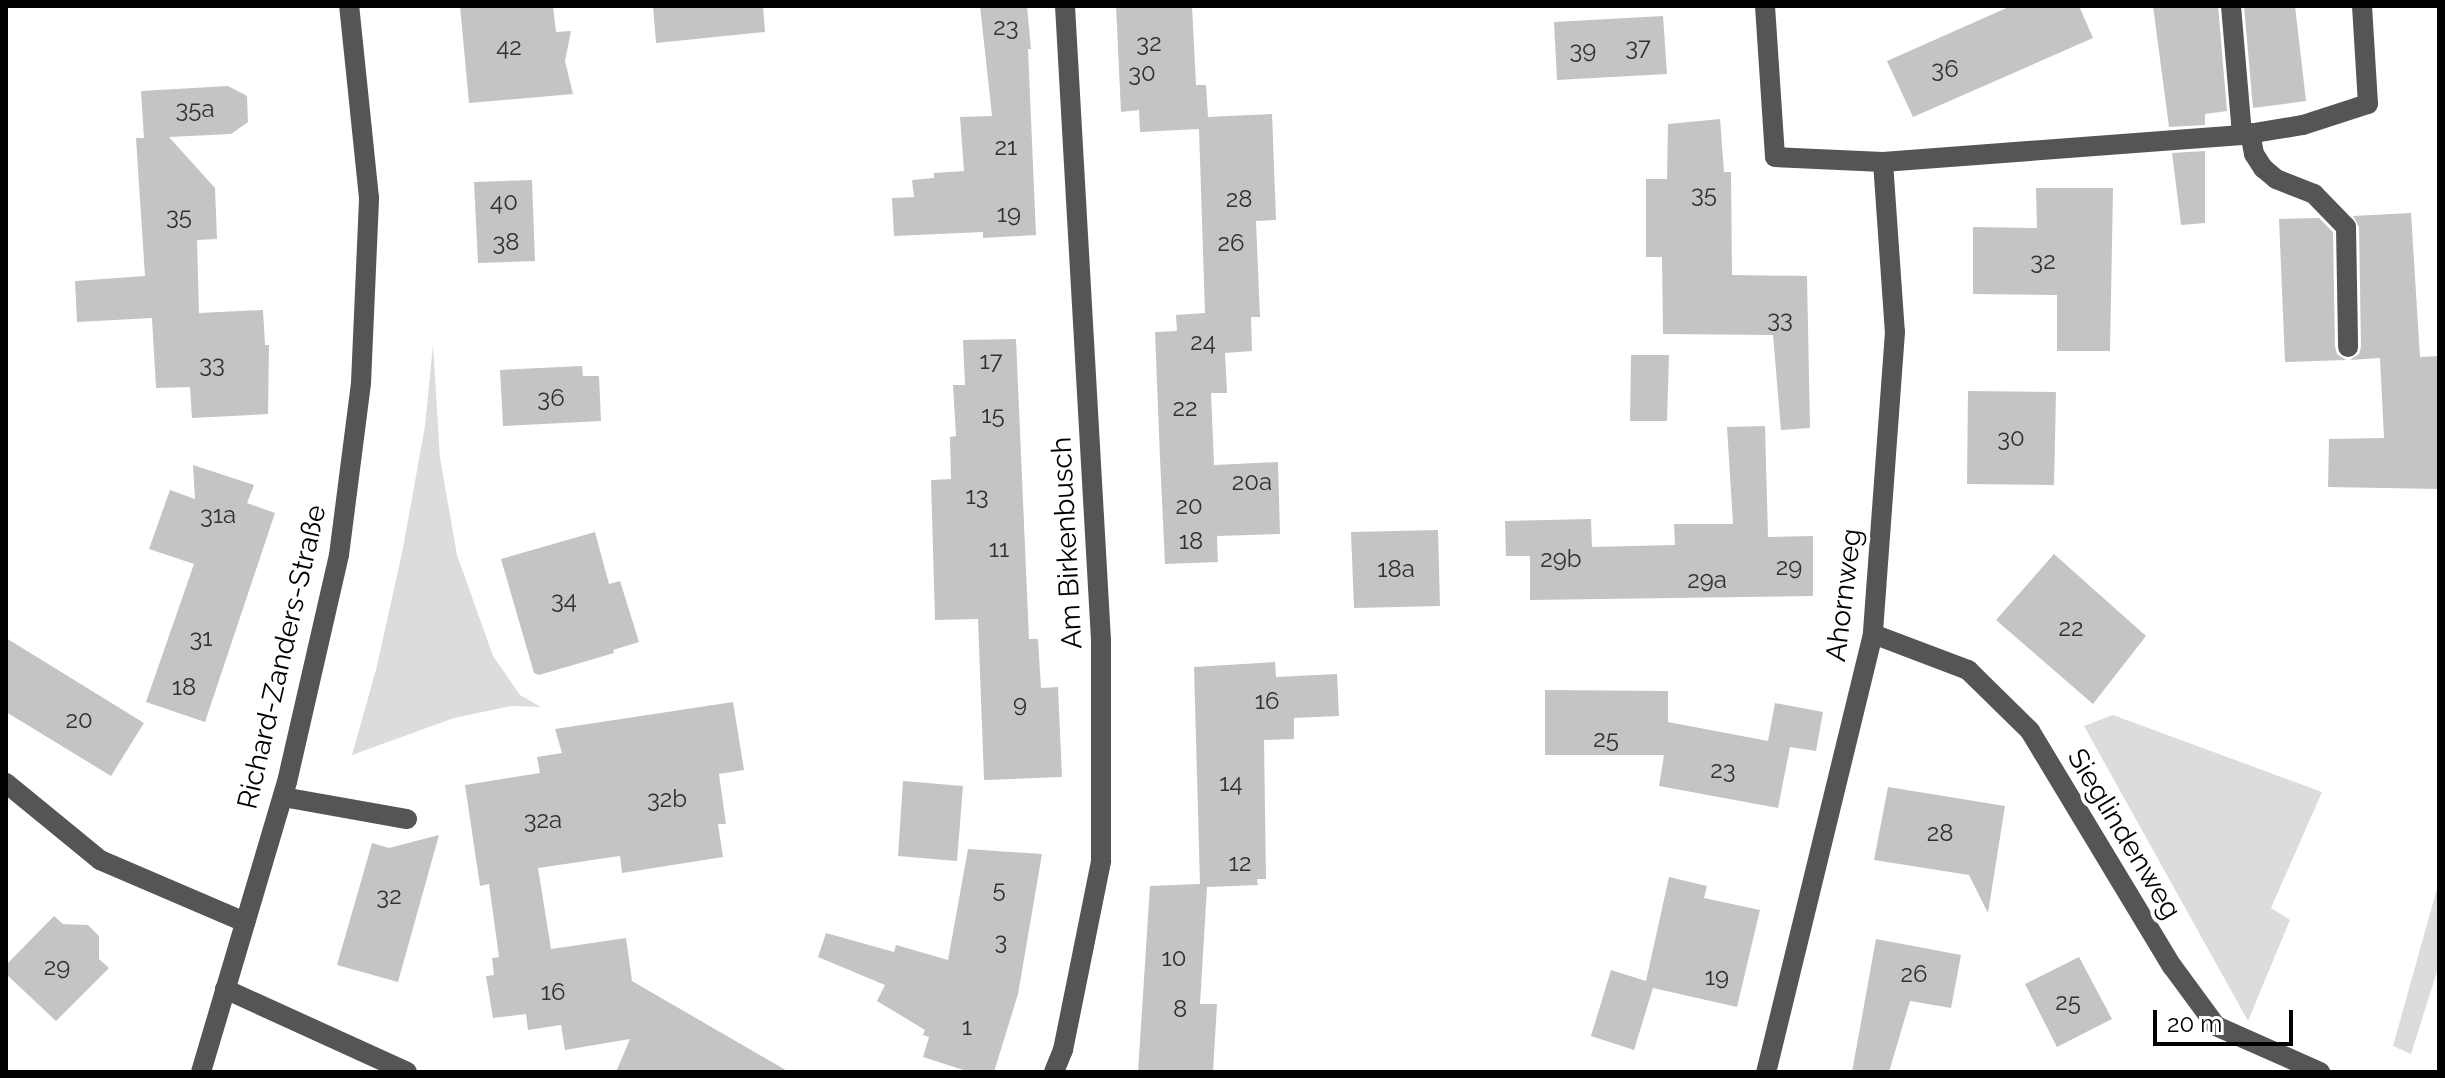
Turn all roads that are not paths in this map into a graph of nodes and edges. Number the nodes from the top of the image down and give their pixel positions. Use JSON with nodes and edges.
{"nodes":[{"id":1,"x":349,"y":6,"type":"edge"},
{"id":2,"x":1065,"y":6,"type":"edge"},
{"id":3,"x":1765,"y":6,"type":"edge"},
{"id":4,"x":2231,"y":6,"type":"edge"},
{"id":5,"x":2362,"y":6,"type":"edge"},
{"id":6,"x":2246,"y":134,"type":"junction"},
{"id":7,"x":1883,"y":162,"type":"junction"},
{"id":8,"x":2348,"y":347,"type":"dead end"},
{"id":9,"x":1873,"y":634,"type":"junction"},
{"id":10,"x":6,"y":783,"type":"edge"},
{"id":11,"x":283,"y":797,"type":"junction"},
{"id":12,"x":407,"y":819,"type":"dead end"},
{"id":13,"x":245,"y":922,"type":"junction"},
{"id":14,"x":225,"y":989,"type":"junction"},
{"id":15,"x":201,"y":1072,"type":"edge"},
{"id":16,"x":407,"y":1072,"type":"edge"},
{"id":17,"x":1054,"y":1072,"type":"edge"},
{"id":18,"x":1766,"y":1072,"type":"edge"},
{"id":19,"x":2320,"y":1072,"type":"edge"}],
"edges":[{"from":1,"to":11,"type":"street","name":"Richard-Zanders-Straße"},
{"from":2,"to":17,"type":"street","name":"Am Birkenbusch"},
{"from":3,"to":7,"type":"street"},
{"from":4,"to":6,"type":"street"},
{"from":5,"to":6,"type":"street"},
{"from":6,"to":7,"type":"street"},
{"from":6,"to":8,"type":"street"},
{"from":7,"to":9,"type":"street","name":"Ahornweg"},
{"from":9,"to":18,"type":"street","name":"Ahornweg"},
{"from":9,"to":19,"type":"street","name":"Sieglindenweg"},
{"from":10,"to":13,"type":"street"},
{"from":11,"to":12,"type":"street"},
{"from":11,"to":13,"type":"street","name":"Richard-Zanders-Straße"},
{"from":13,"to":14,"type":"street","name":"Richard-Zanders-Straße"},
{"from":14,"to":15,"type":"street","name":"Richard-Zanders-Straße"},
{"from":14,"to":16,"type":"street"}]}
